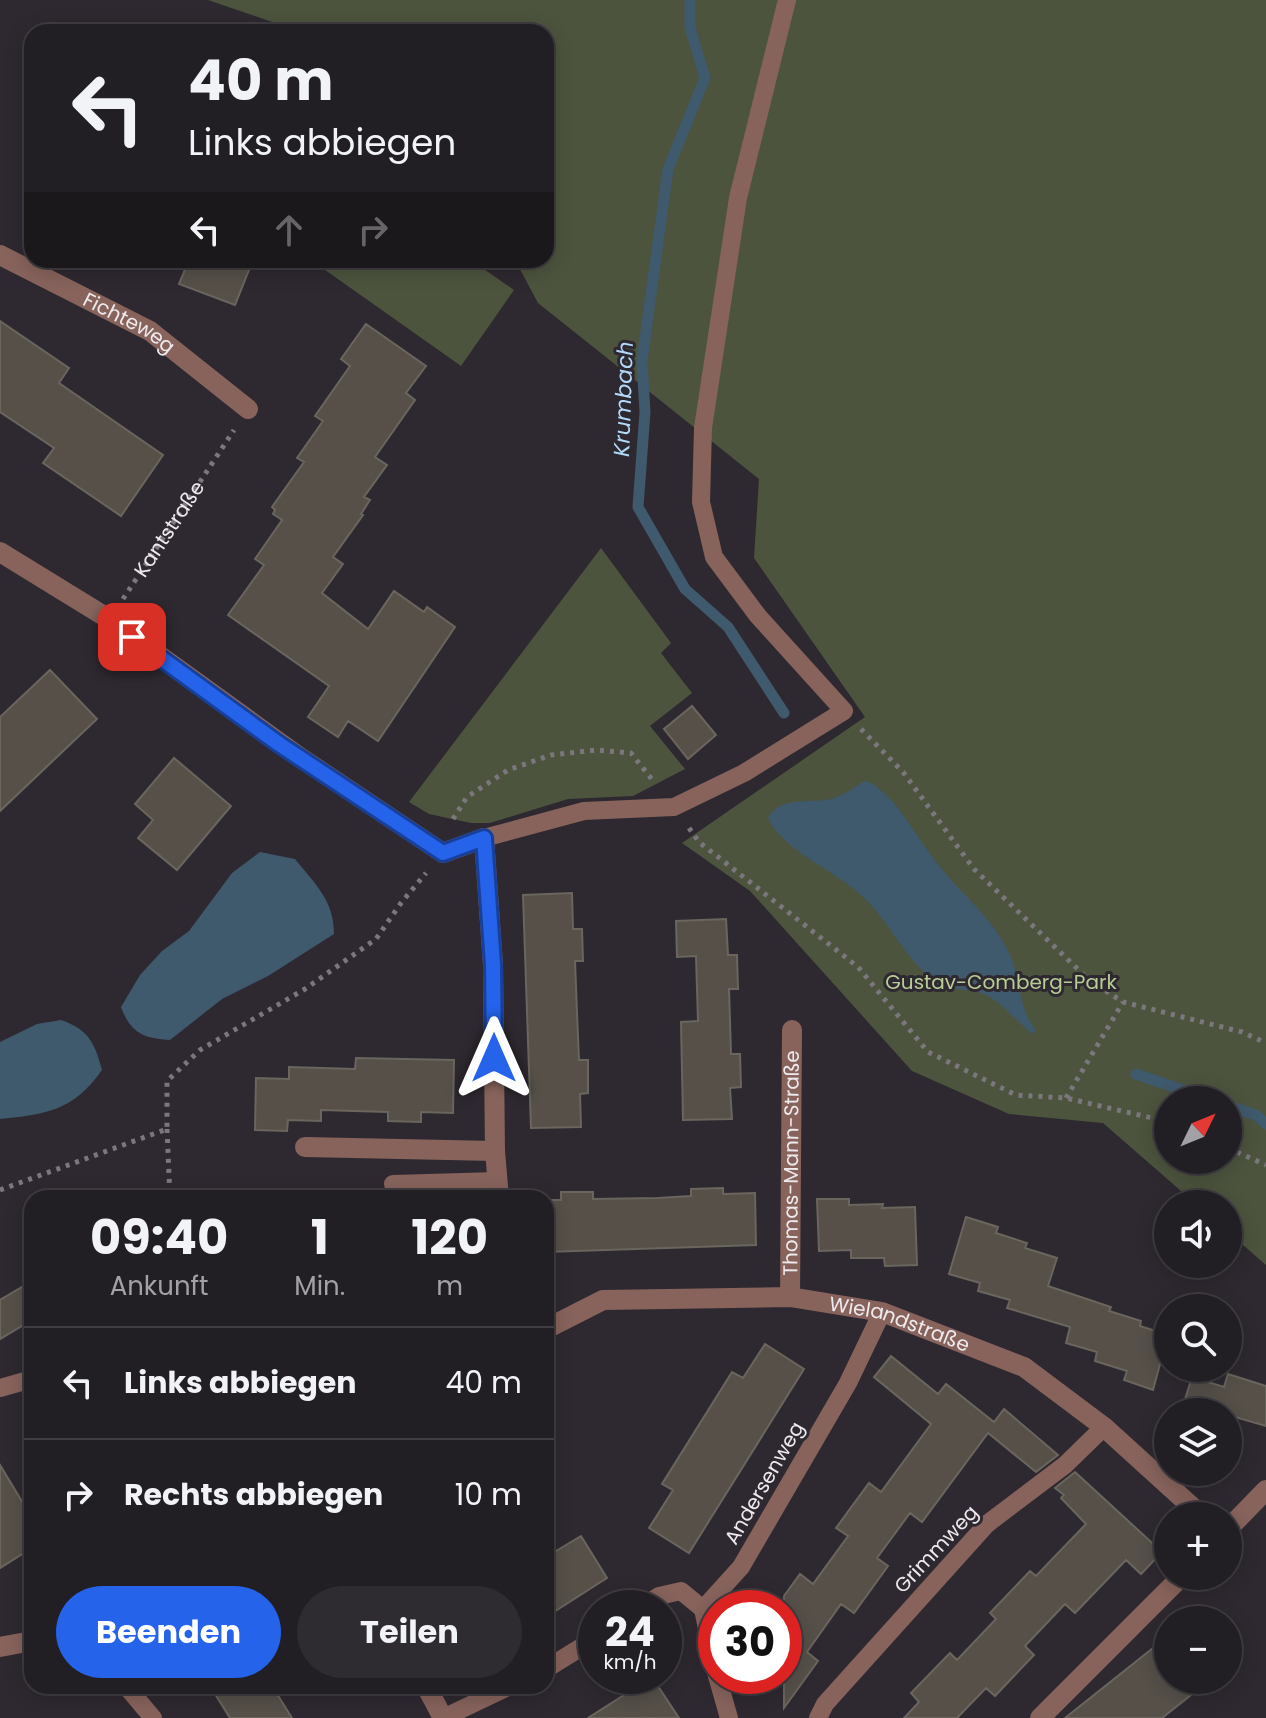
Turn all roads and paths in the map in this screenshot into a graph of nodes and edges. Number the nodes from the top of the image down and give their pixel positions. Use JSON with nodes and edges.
{"nodes":[{"id":1,"x":787,"y":0,"type":"edge"},
{"id":2,"x":0,"y":255,"type":"edge"},
{"id":3,"x":24,"y":267,"type":"edge"},
{"id":4,"x":26,"y":268,"type":"edge"},
{"id":5,"x":248,"y":409,"type":"dead end"},
{"id":6,"x":227,"y":439,"type":"dead end"},
{"id":7,"x":0,"y":552,"type":"edge"},
{"id":8,"x":109,"y":619,"type":"junction"},
{"id":9,"x":844,"y":711,"type":"junction"},
{"id":10,"x":674,"y":807,"type":"junction"},
{"id":11,"x":484,"y":838,"type":"junction"},
{"id":12,"x":443,"y":853,"type":"junction"},
{"id":13,"x":1123,"y":1002,"type":"junction"},
{"id":14,"x":792,"y":1030,"type":"dead end"},
{"id":15,"x":1266,"y":1043,"type":"edge"},
{"id":16,"x":1066,"y":1098,"type":"junction"},
{"id":17,"x":1154,"y":1119,"type":"edge"},
{"id":18,"x":167,"y":1129,"type":"junction"},
{"id":19,"x":305,"y":1147,"type":"dead end"},
{"id":20,"x":495,"y":1151,"type":"junction"},
{"id":21,"x":1242,"y":1154,"type":"edge"},
{"id":22,"x":1266,"y":1165,"type":"edge"},
{"id":23,"x":393,"y":1184,"type":"dead end"},
{"id":24,"x":498,"y":1189,"type":"edge"},
{"id":25,"x":0,"y":1190,"type":"edge"},
{"id":26,"x":170,"y":1190,"type":"edge"},
{"id":27,"x":790,"y":1297,"type":"junction"},
{"id":28,"x":882,"y":1312,"type":"junction"},
{"id":29,"x":554,"y":1325,"type":"edge"},
{"id":30,"x":24,"y":1381,"type":"edge"},
{"id":31,"x":0,"y":1388,"type":"edge"},
{"id":32,"x":1104,"y":1427,"type":"junction"},
{"id":33,"x":1266,"y":1490,"type":"edge"},
{"id":34,"x":1187,"y":1502,"type":"edge"},
{"id":35,"x":1242,"y":1515,"type":"edge"},
{"id":36,"x":720,"y":1590,"type":"edge"},
{"id":37,"x":1168,"y":1590,"type":"edge"},
{"id":38,"x":682,"y":1592,"type":"edge"},
{"id":39,"x":698,"y":1605,"type":"edge"},
{"id":40,"x":24,"y":1642,"type":"edge"},
{"id":41,"x":0,"y":1647,"type":"edge"},
{"id":42,"x":578,"y":1649,"type":"edge"},
{"id":43,"x":554,"y":1664,"type":"edge"},
{"id":44,"x":133,"y":1694,"type":"edge"},
{"id":45,"x":430,"y":1694,"type":"edge"},
{"id":46,"x":493,"y":1694,"type":"edge"},
{"id":47,"x":722,"y":1694,"type":"edge"},
{"id":48,"x":153,"y":1718,"type":"edge"},
{"id":49,"x":443,"y":1718,"type":"edge"},
{"id":50,"x":729,"y":1718,"type":"edge"},
{"id":51,"x":818,"y":1718,"type":"edge"},
{"id":52,"x":1040,"y":1718,"type":"edge"}],
"edges":[{"from":1,"to":9,"type":"lane"},
{"from":2,"to":3,"type":"street","name":"Fichteweg"},
{"from":4,"to":5,"type":"street","name":"Fichteweg"},
{"from":6,"to":8,"type":"path","name":"Kantstraße"},
{"from":7,"to":8,"type":"street"},
{"from":8,"to":12,"type":"street"},
{"from":9,"to":10,"type":"lane"},
{"from":9,"to":13,"type":"path"},
{"from":10,"to":11,"type":"lane"},
{"from":10,"to":12,"type":"path"},
{"from":10,"to":16,"type":"path"},
{"from":11,"to":12,"type":"street"},
{"from":11,"to":20,"type":"street"},
{"from":12,"to":18,"type":"path"},
{"from":13,"to":15,"type":"path"},
{"from":13,"to":16,"type":"path"},
{"from":14,"to":27,"type":"street","name":"Thomas-Mann-Straße"},
{"from":16,"to":17,"type":"path"},
{"from":18,"to":25,"type":"path"},
{"from":18,"to":26,"type":"path"},
{"from":19,"to":20,"type":"street"},
{"from":20,"to":24,"type":"street"},
{"from":21,"to":22,"type":"path"},
{"from":23,"to":24,"type":"lane"},
{"from":27,"to":28,"type":"street","name":"Wielandstraße"},
{"from":27,"to":29,"type":"street","name":"Wielandstraße"},
{"from":28,"to":32,"type":"street","name":"Wielandstraße"},
{"from":28,"to":36,"type":"lane","name":"Andersenweg"},
{"from":30,"to":31,"type":"lane"},
{"from":32,"to":34,"type":"street","name":"Wielandstraße"},
{"from":32,"to":51,"type":"lane","name":"Grimmweg"},
{"from":33,"to":35,"type":"street"},
{"from":37,"to":52,"type":"street"},
{"from":38,"to":39,"type":"lane"},
{"from":40,"to":41,"type":"street"},
{"from":42,"to":43,"type":"lane"},
{"from":44,"to":48,"type":"lane"},
{"from":45,"to":49,"type":"street"},
{"from":46,"to":49,"type":"lane"},
{"from":47,"to":50,"type":"lane"}]}
